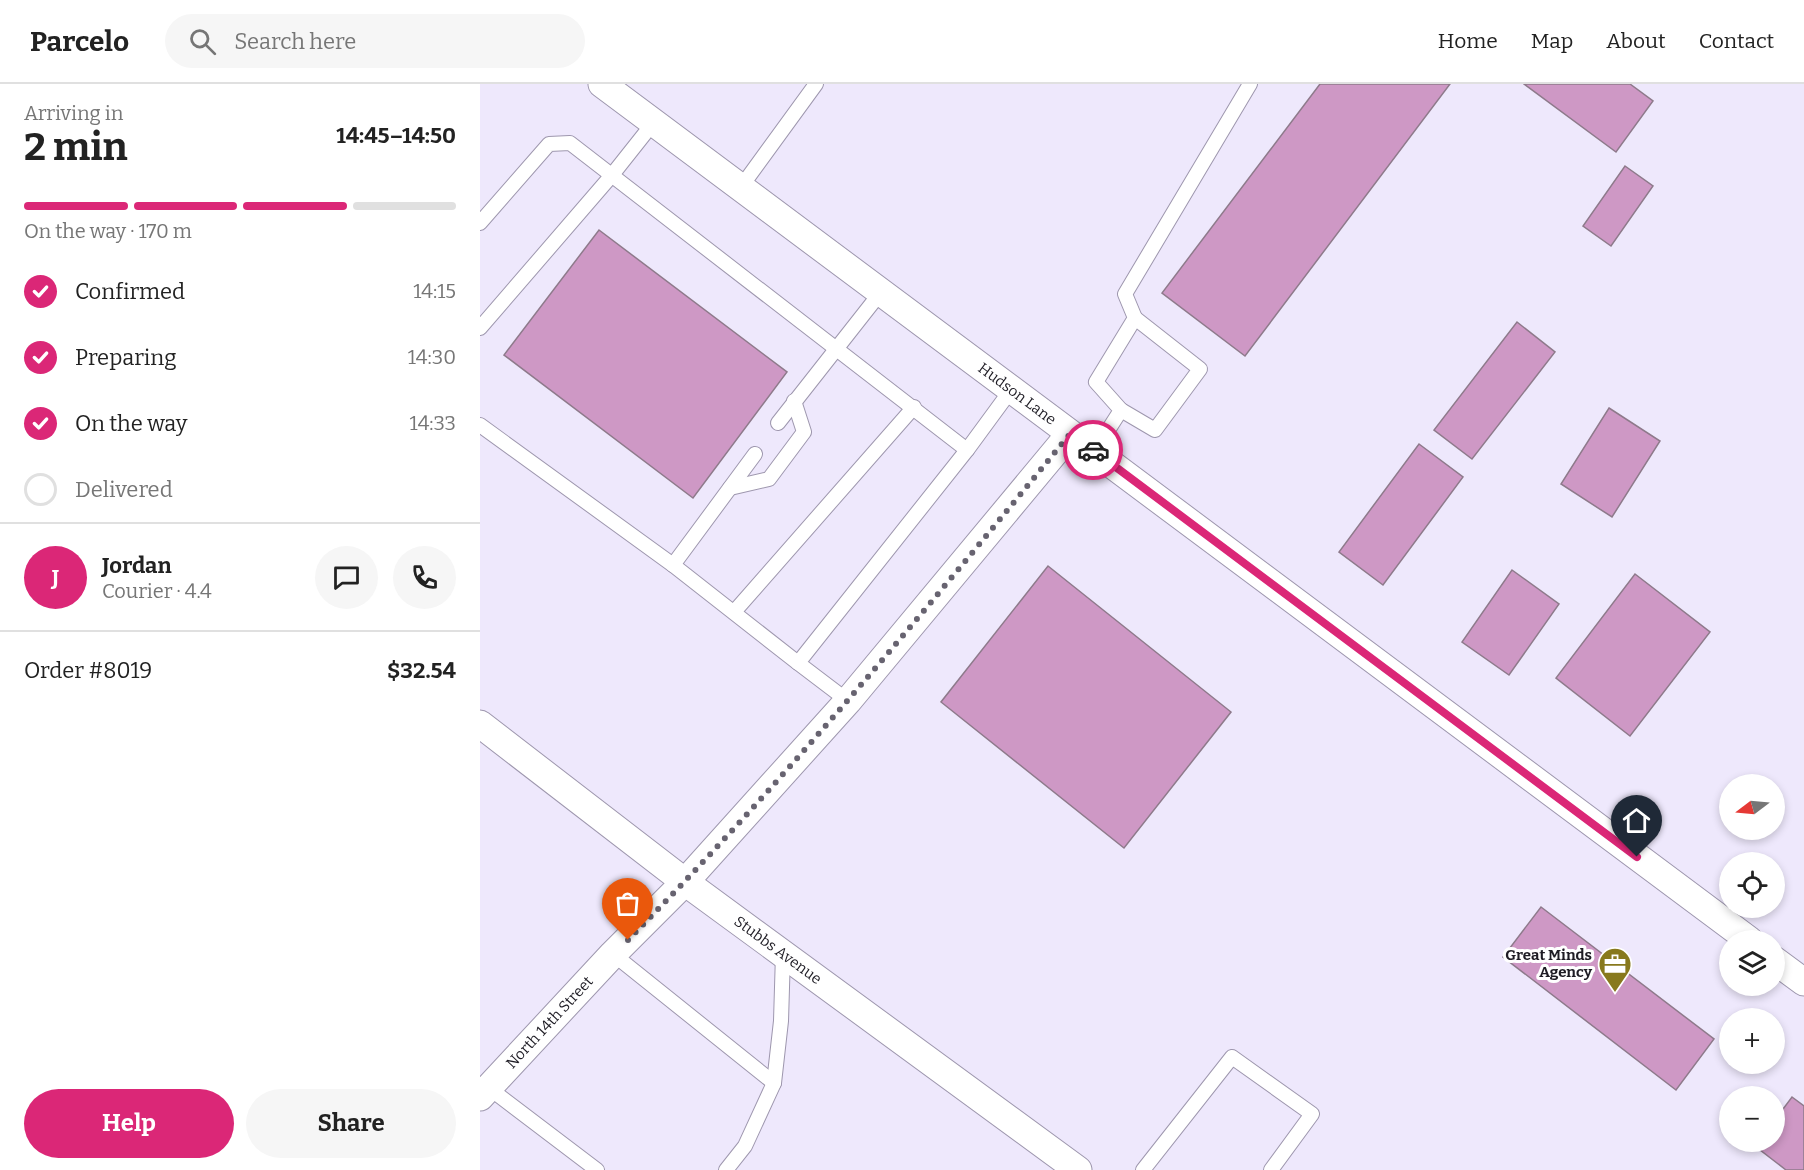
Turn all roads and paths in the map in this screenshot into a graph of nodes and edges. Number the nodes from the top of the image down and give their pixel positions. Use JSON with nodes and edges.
{"nodes":[{"id":1,"x":602,"y":84,"type":"edge"},
{"id":2,"x":816,"y":84,"type":"edge"},
{"id":3,"x":1250,"y":84,"type":"edge"},
{"id":4,"x":654,"y":123,"type":"junction"},
{"id":5,"x":612,"y":175,"type":"junction"},
{"id":6,"x":741,"y":187,"type":"junction"},
{"id":7,"x":480,"y":223,"type":"edge"},
{"id":8,"x":881,"y":292,"type":"junction"},
{"id":9,"x":1135,"y":318,"type":"junction"},
{"id":10,"x":480,"y":328,"type":"edge"},
{"id":11,"x":837,"y":348,"type":"junction"},
{"id":12,"x":1011,"y":390,"type":"junction"},
{"id":13,"x":794,"y":401,"type":"junction"},
{"id":14,"x":914,"y":407,"type":"junction"},
{"id":15,"x":1121,"y":410,"type":"junction"},
{"id":16,"x":778,"y":423,"type":"dead end"},
{"id":17,"x":480,"y":425,"type":"edge"},
{"id":18,"x":1070,"y":434,"type":"junction"},
{"id":19,"x":967,"y":450,"type":"junction"},
{"id":20,"x":1094,"y":452,"type":"junction"},
{"id":21,"x":754,"y":454,"type":"dead end"},
{"id":22,"x":730,"y":488,"type":"junction"},
{"id":23,"x":673,"y":566,"type":"junction"},
{"id":24,"x":734,"y":612,"type":"junction"},
{"id":25,"x":798,"y":663,"type":"junction"},
{"id":26,"x":848,"y":701,"type":"junction"},
{"id":27,"x":480,"y":724,"type":"edge"},
{"id":28,"x":685,"y":882,"type":"junction"},
{"id":29,"x":1736,"y":930,"type":"edge"},
{"id":30,"x":613,"y":954,"type":"junction"},
{"id":31,"x":783,"y":954,"type":"junction"},
{"id":32,"x":1785,"y":968,"type":"edge"},
{"id":33,"x":1804,"y":982,"type":"edge"},
{"id":34,"x":774,"y":1083,"type":"junction"},
{"id":35,"x":485,"y":1092,"type":"edge"},
{"id":36,"x":597,"y":1170,"type":"edge"},
{"id":37,"x":726,"y":1170,"type":"edge"},
{"id":38,"x":1078,"y":1170,"type":"edge"},
{"id":39,"x":1143,"y":1170,"type":"edge"},
{"id":40,"x":1271,"y":1170,"type":"edge"}],
"edges":[{"from":1,"to":4,"type":"street","name":"Hudson Lane"},
{"from":2,"to":6,"type":"lane"},
{"from":3,"to":9,"type":"lane"},
{"from":4,"to":5,"type":"lane"},
{"from":4,"to":6,"type":"street","name":"Hudson Lane"},
{"from":5,"to":7,"type":"lane"},
{"from":5,"to":10,"type":"lane"},
{"from":5,"to":11,"type":"lane"},
{"from":6,"to":8,"type":"street","name":"Hudson Lane"},
{"from":8,"to":11,"type":"lane"},
{"from":8,"to":12,"type":"street","name":"Hudson Lane"},
{"from":9,"to":15,"type":"lane"},
{"from":9,"to":15,"type":"lane"},
{"from":11,"to":13,"type":"lane"},
{"from":11,"to":14,"type":"lane"},
{"from":12,"to":18,"type":"street","name":"Hudson Lane"},
{"from":12,"to":19,"type":"lane"},
{"from":13,"to":16,"type":"lane"},
{"from":13,"to":22,"type":"lane"},
{"from":14,"to":19,"type":"lane"},
{"from":14,"to":24,"type":"lane"},
{"from":15,"to":20,"type":"lane"},
{"from":17,"to":23,"type":"lane"},
{"from":18,"to":20,"type":"street","name":"Hudson Lane"},
{"from":18,"to":26,"type":"street","name":"North 14th Street"},
{"from":19,"to":25,"type":"lane"},
{"from":20,"to":29,"type":"street","name":"Hudson Lane"},
{"from":21,"to":22,"type":"lane"},
{"from":22,"to":23,"type":"lane"},
{"from":23,"to":24,"type":"lane"},
{"from":24,"to":25,"type":"lane"},
{"from":25,"to":26,"type":"lane"},
{"from":26,"to":28,"type":"street","name":"North 14th Street"},
{"from":27,"to":28,"type":"street","name":"Stubbs Avenue"},
{"from":28,"to":30,"type":"street","name":"North 14th Street"},
{"from":28,"to":31,"type":"street","name":"Stubbs Avenue"},
{"from":30,"to":34,"type":"lane"},
{"from":30,"to":35,"type":"street","name":"North 14th Street"},
{"from":31,"to":34,"type":"lane"},
{"from":31,"to":38,"type":"street","name":"Stubbs Avenue"},
{"from":32,"to":33,"type":"street"},
{"from":34,"to":37,"type":"lane"},
{"from":35,"to":36,"type":"lane"},
{"from":39,"to":40,"type":"lane"}]}
